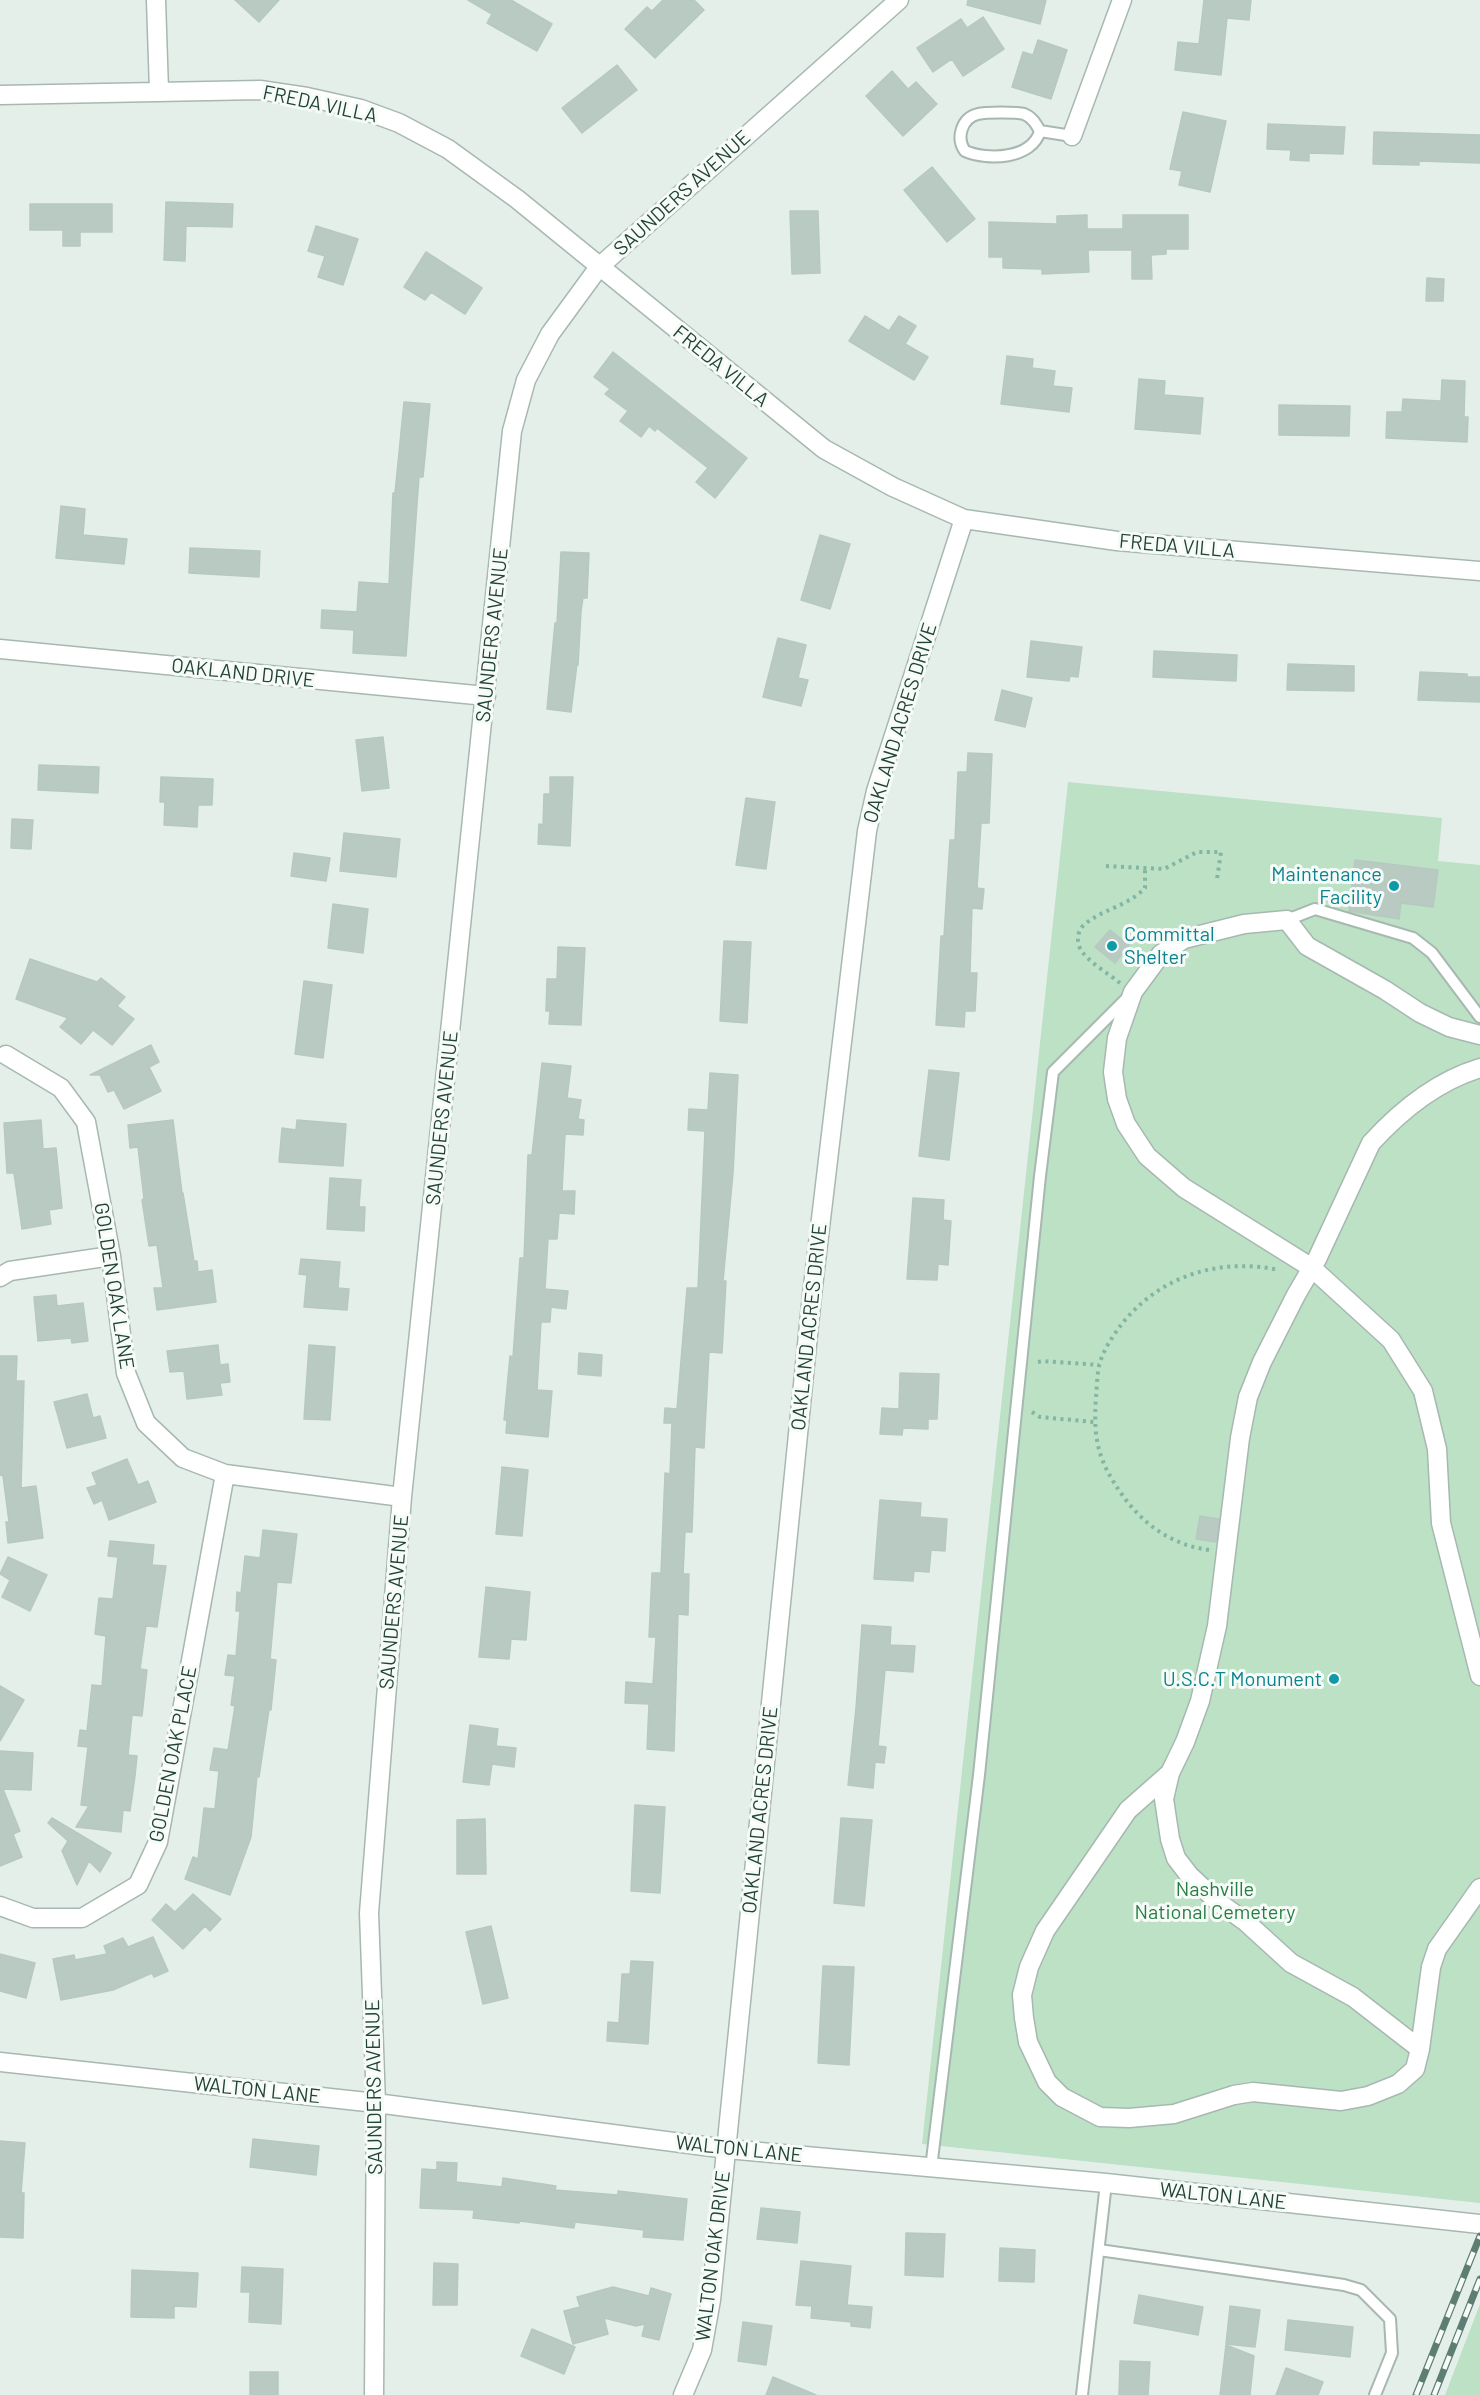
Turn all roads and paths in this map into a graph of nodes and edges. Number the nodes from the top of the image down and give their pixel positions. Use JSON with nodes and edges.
{"nodes":[{"id":1,"x":156,"y":0,"type":"edge"},
{"id":2,"x":899,"y":0,"type":"edge"},
{"id":3,"x":1122,"y":0,"type":"edge"},
{"id":4,"x":159,"y":92,"type":"junction"},
{"id":5,"x":0,"y":94,"type":"edge"},
{"id":6,"x":1040,"y":131,"type":"junction"},
{"id":7,"x":1072,"y":136,"type":"joint"},
{"id":8,"x":599,"y":267,"type":"junction"},
{"id":9,"x":964,"y":519,"type":"junction"},
{"id":10,"x":1480,"y":571,"type":"edge"},
{"id":11,"x":0,"y":649,"type":"edge"},
{"id":12,"x":486,"y":696,"type":"junction"},
{"id":13,"x":1106,"y":866,"type":"dead end"},
{"id":14,"x":1145,"y":870,"type":"junction"},
{"id":15,"x":1216,"y":879,"type":"dead end"},
{"id":16,"x":1287,"y":920,"type":"junction"},
{"id":17,"x":1133,"y":992,"type":"junction"},
{"id":18,"x":1480,"y":1017,"type":"edge"},
{"id":19,"x":1480,"y":1035,"type":"edge"},
{"id":20,"x":6,"y":1055,"type":"dead end"},
{"id":21,"x":1480,"y":1068,"type":"edge"},
{"id":22,"x":111,"y":1256,"type":"junction"},
{"id":23,"x":1309,"y":1273,"type":"junction"},
{"id":24,"x":0,"y":1277,"type":"edge"},
{"id":25,"x":1038,"y":1362,"type":"dead end"},
{"id":26,"x":1099,"y":1365,"type":"junction"},
{"id":27,"x":1032,"y":1412,"type":"dead end"},
{"id":28,"x":1094,"y":1422,"type":"junction"},
{"id":29,"x":225,"y":1474,"type":"junction"},
{"id":30,"x":402,"y":1497,"type":"junction"},
{"id":31,"x":1226,"y":1553,"type":"junction"},
{"id":32,"x":1480,"y":1676,"type":"edge"},
{"id":33,"x":1170,"y":1773,"type":"junction"},
{"id":34,"x":1480,"y":1888,"type":"edge"},
{"id":35,"x":0,"y":1906,"type":"edge"},
{"id":36,"x":1420,"y":2049,"type":"junction"},
{"id":37,"x":0,"y":2062,"type":"edge"},
{"id":38,"x":376,"y":2103,"type":"junction"},
{"id":39,"x":727,"y":2149,"type":"junction"},
{"id":40,"x":931,"y":2168,"type":"junction"},
{"id":41,"x":1106,"y":2183,"type":"junction"},
{"id":42,"x":1480,"y":2224,"type":"edge"},
{"id":43,"x":1099,"y":2250,"type":"junction"},
{"id":44,"x":374,"y":2395,"type":"edge"},
{"id":45,"x":683,"y":2395,"type":"edge"},
{"id":46,"x":1082,"y":2395,"type":"edge"},
{"id":47,"x":1375,"y":2395,"type":"edge"}],
"edges":[{"from":1,"to":4,"type":"street"},
{"from":2,"to":8,"type":"street","name":"SAUNDERS AVENUE"},
{"from":3,"to":7,"type":"street"},
{"from":4,"to":5,"type":"street","name":"FREDA VILLA"},
{"from":4,"to":8,"type":"street","name":"FREDA VILLA"},
{"from":6,"to":6,"type":"lane"},
{"from":6,"to":7,"type":"lane"},
{"from":8,"to":9,"type":"street","name":"FREDA VILLA"},
{"from":8,"to":12,"type":"street","name":"SAUNDERS AVENUE"},
{"from":9,"to":10,"type":"street","name":"FREDA VILLA"},
{"from":9,"to":39,"type":"street","name":"OAKLAND ACRES DRIVE"},
{"from":11,"to":12,"type":"street","name":"OAKLAND DRIVE"},
{"from":12,"to":30,"type":"street","name":"SAUNDERS AVENUE"},
{"from":13,"to":14,"type":"path"},
{"from":14,"to":15,"type":"path"},
{"from":14,"to":17,"type":"path"},
{"from":16,"to":17,"type":"street"},
{"from":16,"to":18,"type":"lane"},
{"from":16,"to":19,"type":"street"},
{"from":17,"to":23,"type":"street"},
{"from":17,"to":40,"type":"lane"},
{"from":20,"to":22,"type":"street","name":"GOLDEN OAK LANE"},
{"from":21,"to":23,"type":"street"},
{"from":22,"to":24,"type":"street"},
{"from":22,"to":29,"type":"street","name":"GOLDEN OAK LANE"},
{"from":23,"to":26,"type":"path"},
{"from":23,"to":31,"type":"street"},
{"from":23,"to":32,"type":"street"},
{"from":25,"to":26,"type":"path"},
{"from":26,"to":28,"type":"path"},
{"from":27,"to":28,"type":"path"},
{"from":28,"to":31,"type":"path"},
{"from":29,"to":30,"type":"street","name":"GOLDEN OAK LANE"},
{"from":29,"to":35,"type":"street","name":"GOLDEN OAK PLACE"},
{"from":30,"to":38,"type":"street","name":"SAUNDERS AVENUE"},
{"from":31,"to":33,"type":"street"},
{"from":33,"to":36,"type":"street"},
{"from":33,"to":36,"type":"street"},
{"from":34,"to":36,"type":"street"},
{"from":37,"to":38,"type":"street","name":"WALTON LANE"},
{"from":38,"to":39,"type":"street","name":"WALTON LANE"},
{"from":38,"to":44,"type":"street","name":"SAUNDERS AVENUE"},
{"from":39,"to":40,"type":"street","name":"WALTON LANE"},
{"from":39,"to":45,"type":"street","name":"WALTON OAK DRIVE"},
{"from":40,"to":41,"type":"street","name":"WALTON LANE"},
{"from":41,"to":42,"type":"street","name":"WALTON LANE"},
{"from":41,"to":43,"type":"lane"},
{"from":43,"to":46,"type":"lane"},
{"from":43,"to":47,"type":"lane"}]}
